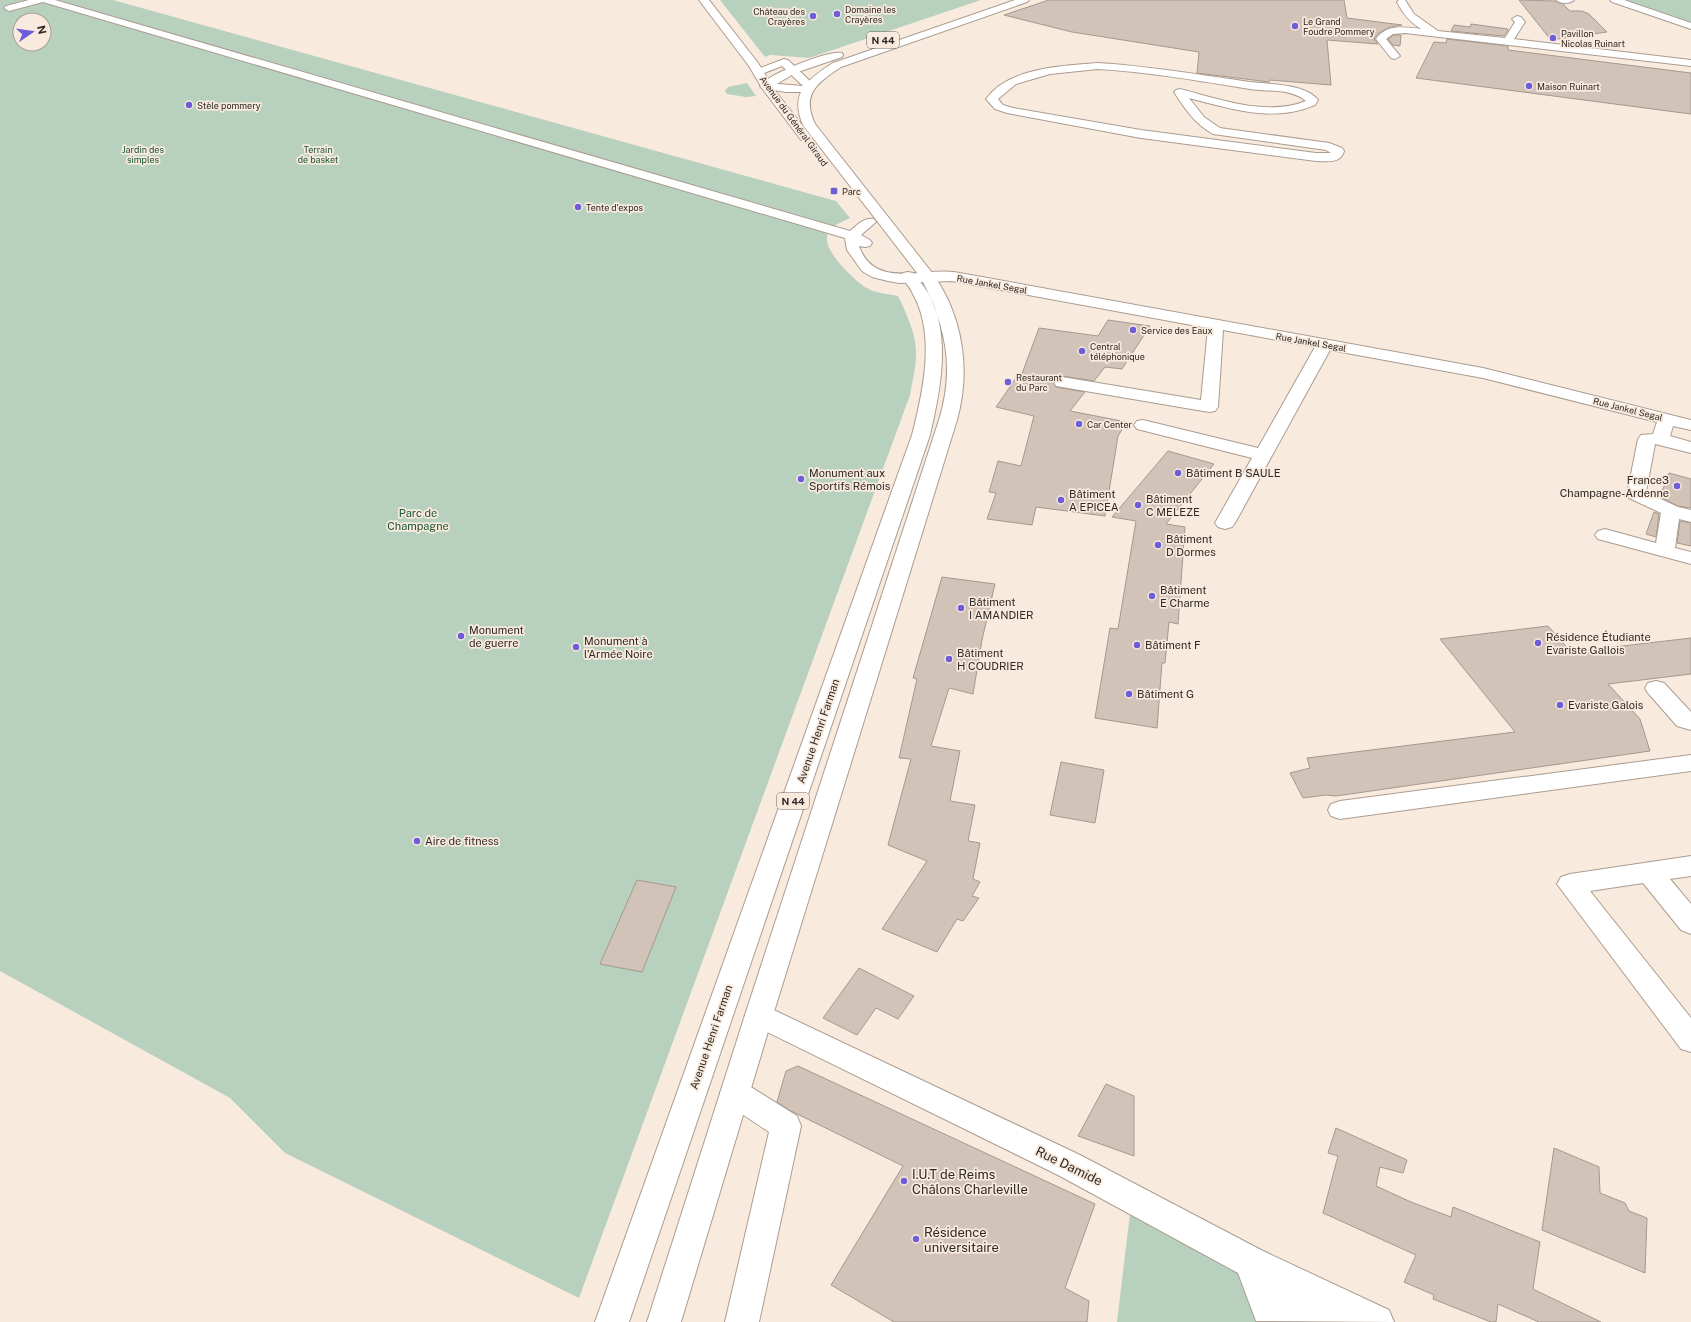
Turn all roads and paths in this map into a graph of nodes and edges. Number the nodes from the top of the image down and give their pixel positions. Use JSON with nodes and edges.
{"nodes":[{"id":1,"x":41,"y":0,"type":"edge"},
{"id":2,"x":45,"y":0,"type":"edge"},
{"id":3,"x":704,"y":0,"type":"edge"},
{"id":4,"x":1002,"y":0,"type":"edge"},
{"id":5,"x":1024,"y":0,"type":"edge"},
{"id":6,"x":1560,"y":0,"type":"edge"},
{"id":7,"x":1568,"y":0,"type":"edge"},
{"id":8,"x":1615,"y":0,"type":"edge"},
{"id":9,"x":1402,"y":2,"type":"dead end"},
{"id":10,"x":9,"y":8,"type":"dead end"},
{"id":11,"x":1517,"y":19,"type":"dead end"},
{"id":12,"x":1691,"y":26,"type":"edge"},
{"id":13,"x":1436,"y":32,"type":"junction"},
{"id":14,"x":1508,"y":41,"type":"junction"},
{"id":15,"x":213,"y":49,"type":"junction"},
{"id":16,"x":200,"y":56,"type":"dead end"},
{"id":17,"x":1395,"y":56,"type":"dead end"},
{"id":18,"x":1691,"y":63,"type":"edge"},
{"id":19,"x":792,"y":70,"type":"junction"},
{"id":20,"x":759,"y":72,"type":"junction"},
{"id":21,"x":766,"y":86,"type":"junction"},
{"id":22,"x":808,"y":88,"type":"junction"},
{"id":23,"x":1180,"y":92,"type":"joint"},
{"id":24,"x":870,"y":222,"type":"junction"},
{"id":25,"x":879,"y":235,"type":"dead end"},
{"id":26,"x":852,"y":236,"type":"junction"},
{"id":27,"x":877,"y":263,"type":"junction"},
{"id":28,"x":909,"y":273,"type":"junction"},
{"id":29,"x":858,"y":280,"type":"dead end"},
{"id":30,"x":1216,"y":325,"type":"junction"},
{"id":31,"x":1325,"y":344,"type":"junction"},
{"id":32,"x":1062,"y":382,"type":"dead end"},
{"id":33,"x":1667,"y":419,"type":"junction"},
{"id":34,"x":1143,"y":425,"type":"dead end"},
{"id":35,"x":1691,"y":425,"type":"edge"},
{"id":36,"x":1660,"y":440,"type":"junction"},
{"id":37,"x":1691,"y":448,"type":"edge"},
{"id":38,"x":1264,"y":454,"type":"junction"},
{"id":39,"x":1671,"y":511,"type":"junction"},
{"id":40,"x":1691,"y":516,"type":"edge"},
{"id":41,"x":1225,"y":523,"type":"dead end"},
{"id":42,"x":1605,"y":535,"type":"dead end"},
{"id":43,"x":1664,"y":550,"type":"junction"},
{"id":44,"x":1691,"y":558,"type":"edge"},
{"id":45,"x":1656,"y":688,"type":"dead end"},
{"id":46,"x":1691,"y":722,"type":"edge"},
{"id":47,"x":1691,"y":763,"type":"edge"},
{"id":48,"x":1340,"y":810,"type":"dead end"},
{"id":49,"x":1691,"y":866,"type":"edge"},
{"id":50,"x":1649,"y":872,"type":"junction"},
{"id":51,"x":1691,"y":923,"type":"edge"},
{"id":52,"x":759,"y":1015,"type":"junction"},
{"id":53,"x":1691,"y":1040,"type":"edge"},
{"id":54,"x":735,"y":1093,"type":"junction"},
{"id":55,"x":1348,"y":1314,"type":"edge"},
{"id":56,"x":612,"y":1322,"type":"edge"},
{"id":57,"x":664,"y":1322,"type":"edge"},
{"id":58,"x":742,"y":1322,"type":"edge"},
{"id":59,"x":1377,"y":1322,"type":"edge"}],
"edges":[{"from":1,"to":10,"type":"main road"},
{"from":2,"to":15,"type":"main road"},
{"from":3,"to":20,"type":"main road","name":"Avenue du Général Giraud"},
{"from":4,"to":19,"type":"main road","number":"N 44"},
{"from":5,"to":22,"type":"main road","number":"N 44"},
{"from":6,"to":7,"type":"main road"},
{"from":8,"to":12,"type":"main road"},
{"from":9,"to":13,"type":"main road"},
{"from":11,"to":14,"type":"main road"},
{"from":13,"to":14,"type":"main road"},
{"from":13,"to":17,"type":"main road"},
{"from":14,"to":18,"type":"main road"},
{"from":15,"to":16,"type":"main road"},
{"from":15,"to":26,"type":"main road"},
{"from":19,"to":20,"type":"main road"},
{"from":19,"to":21,"type":"main road","number":"N 44"},
{"from":19,"to":22,"type":"main road"},
{"from":20,"to":21,"type":"main road","name":"Avenue du Général Giraud"},
{"from":21,"to":22,"type":"main road"},
{"from":21,"to":24,"type":"main road","name":"Avenue du Général Giraud"},
{"from":22,"to":28,"type":"main road","name":"Avenue du Général Giraud","number":"N 44"},
{"from":23,"to":23,"type":"main road"},
{"from":24,"to":25,"type":"main road","name":"Avenue du Général Giraud"},
{"from":24,"to":26,"type":"main road"},
{"from":26,"to":27,"type":"main road"},
{"from":26,"to":27,"type":"main road"},
{"from":27,"to":28,"type":"main road","name":"Rue Jankel Segal"},
{"from":27,"to":29,"type":"main road"},
{"from":28,"to":30,"type":"main road","name":"Rue Jankel Segal"},
{"from":28,"to":52,"type":"main road","number":"N 44"},
{"from":28,"to":56,"type":"main road","name":"Avenue Henri Farman","number":"N 44"},
{"from":30,"to":31,"type":"main road","name":"Rue Jankel Segal"},
{"from":30,"to":32,"type":"main road"},
{"from":31,"to":33,"type":"main road","name":"Rue Jankel Segal"},
{"from":31,"to":38,"type":"main road"},
{"from":33,"to":35,"type":"main road","name":"Rue Jankel Segal"},
{"from":33,"to":36,"type":"main road"},
{"from":34,"to":38,"type":"main road"},
{"from":36,"to":37,"type":"main road"},
{"from":36,"to":39,"type":"main road"},
{"from":38,"to":41,"type":"main road"},
{"from":39,"to":40,"type":"main road"},
{"from":39,"to":43,"type":"main road"},
{"from":42,"to":43,"type":"main road"},
{"from":43,"to":44,"type":"main road"},
{"from":45,"to":46,"type":"main road"},
{"from":47,"to":48,"type":"main road"},
{"from":49,"to":50,"type":"main road"},
{"from":50,"to":51,"type":"main road"},
{"from":50,"to":53,"type":"main road"},
{"from":52,"to":54,"type":"main road","number":"N 44"},
{"from":52,"to":55,"type":"main road","name":"Rue Damide"},
{"from":54,"to":57,"type":"main road","number":"N 44"},
{"from":54,"to":58,"type":"main road"},
{"from":55,"to":59,"type":"main road"}]}
